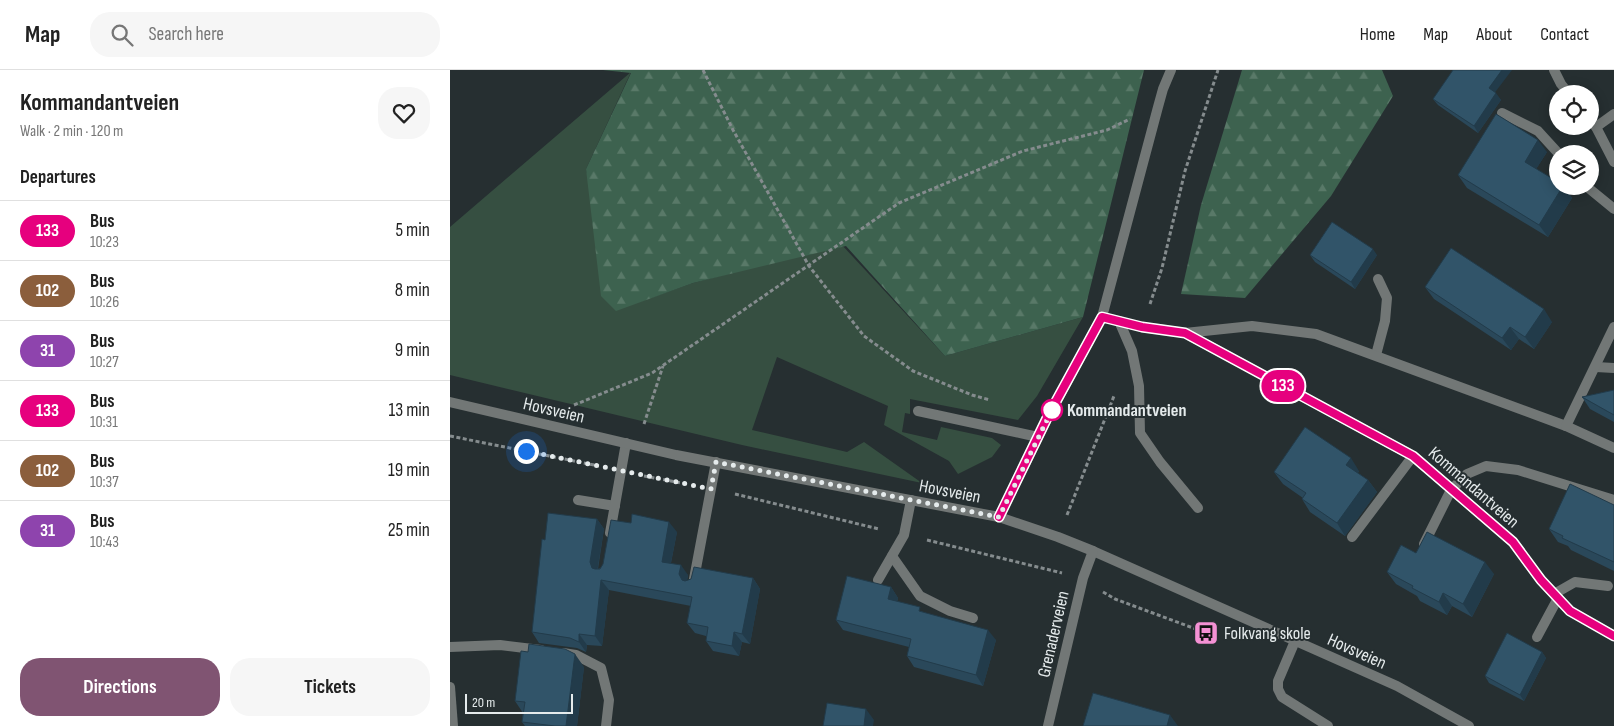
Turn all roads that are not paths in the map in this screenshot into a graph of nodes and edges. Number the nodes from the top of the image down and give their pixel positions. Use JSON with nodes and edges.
{"nodes":[{"id":1,"x":1171,"y":70,"type":"edge"},
{"id":2,"x":1554,"y":70,"type":"edge"},
{"id":3,"x":1563,"y":85,"type":"edge"},
{"id":4,"x":1502,"y":114,"type":"dead end"},
{"id":5,"x":1614,"y":114,"type":"edge"},
{"id":6,"x":1599,"y":120,"type":"edge"},
{"id":7,"x":1599,"y":134,"type":"edge"},
{"id":8,"x":1551,"y":145,"type":"edge"},
{"id":9,"x":1614,"y":162,"type":"edge"},
{"id":10,"x":1597,"y":195,"type":"edge"},
{"id":11,"x":1614,"y":209,"type":"edge"},
{"id":12,"x":1378,"y":279,"type":"dead end"},
{"id":13,"x":1102,"y":317,"type":"junction"},
{"id":14,"x":1119,"y":321,"type":"junction"},
{"id":15,"x":1614,"y":327,"type":"edge"},
{"id":16,"x":1185,"y":333,"type":"junction"},
{"id":17,"x":1376,"y":355,"type":"junction"},
{"id":18,"x":1596,"y":366,"type":"junction"},
{"id":19,"x":1614,"y":368,"type":"edge"},
{"id":20,"x":450,"y":402,"type":"edge"},
{"id":21,"x":918,"y":411,"type":"dead end"},
{"id":22,"x":1566,"y":426,"type":"junction"},
{"id":23,"x":1038,"y":437,"type":"junction"},
{"id":24,"x":626,"y":443,"type":"junction"},
{"id":25,"x":1614,"y":448,"type":"edge"},
{"id":26,"x":1413,"y":456,"type":"junction"},
{"id":27,"x":716,"y":462,"type":"junction"},
{"id":28,"x":1451,"y":490,"type":"junction"},
{"id":29,"x":578,"y":500,"type":"dead end"},
{"id":30,"x":911,"y":500,"type":"junction"},
{"id":31,"x":1614,"y":500,"type":"edge"},
{"id":32,"x":615,"y":506,"type":"junction"},
{"id":33,"x":1198,"y":508,"type":"dead end"},
{"id":34,"x":999,"y":517,"type":"junction"},
{"id":35,"x":1352,"y":537,"type":"dead end"},
{"id":36,"x":608,"y":544,"type":"edge"},
{"id":37,"x":1422,"y":549,"type":"edge"},
{"id":38,"x":1093,"y":551,"type":"junction"},
{"id":39,"x":892,"y":556,"type":"junction"},
{"id":40,"x":878,"y":580,"type":"dead end"},
{"id":41,"x":692,"y":585,"type":"edge"},
{"id":42,"x":1608,"y":586,"type":"dead end"},
{"id":43,"x":1556,"y":596,"type":"junction"},
{"id":44,"x":973,"y":618,"type":"dead end"},
{"id":45,"x":1614,"y":636,"type":"edge"},
{"id":46,"x":1537,"y":637,"type":"dead end"},
{"id":47,"x":1295,"y":641,"type":"junction"},
{"id":48,"x":450,"y":647,"type":"edge"},
{"id":49,"x":450,"y":687,"type":"edge"},
{"id":50,"x":453,"y":726,"type":"edge"},
{"id":51,"x":606,"y":726,"type":"edge"},
{"id":52,"x":1048,"y":726,"type":"edge"},
{"id":53,"x":1328,"y":726,"type":"edge"},
{"id":54,"x":1469,"y":726,"type":"edge"}],
"edges":[{"from":1,"to":13,"type":"street"},
{"from":2,"to":3,"type":"street"},
{"from":4,"to":8,"type":"street"},
{"from":5,"to":6,"type":"street"},
{"from":7,"to":9,"type":"street"},
{"from":10,"to":11,"type":"street"},
{"from":12,"to":17,"type":"street"},
{"from":13,"to":14,"type":"street","name":"Kommandantveien"},
{"from":13,"to":23,"type":"street"},
{"from":14,"to":16,"type":"street","name":"Kommandantveien"},
{"from":14,"to":33,"type":"street"},
{"from":15,"to":18,"type":"street"},
{"from":16,"to":17,"type":"street","name":"Kommandantveien"},
{"from":16,"to":26,"type":"street","name":"Kommandantveien"},
{"from":17,"to":22,"type":"street","name":"Kommandantveien"},
{"from":18,"to":19,"type":"street"},
{"from":18,"to":22,"type":"street"},
{"from":20,"to":24,"type":"street","name":"Hovsveien"},
{"from":21,"to":23,"type":"street"},
{"from":22,"to":25,"type":"street","name":"Kommandantveien"},
{"from":23,"to":34,"type":"street"},
{"from":24,"to":27,"type":"street","name":"Hovsveien"},
{"from":24,"to":32,"type":"street"},
{"from":26,"to":28,"type":"street","name":"Kommandantveien"},
{"from":26,"to":35,"type":"street"},
{"from":27,"to":30,"type":"street","name":"Hovsveien"},
{"from":27,"to":41,"type":"street"},
{"from":28,"to":31,"type":"street"},
{"from":28,"to":37,"type":"street"},
{"from":28,"to":43,"type":"street","name":"Kommandantveien"},
{"from":29,"to":32,"type":"street"},
{"from":30,"to":34,"type":"street","name":"Hovsveien"},
{"from":30,"to":39,"type":"street"},
{"from":32,"to":36,"type":"street"},
{"from":34,"to":38,"type":"street","name":"Hovsveien"},
{"from":38,"to":47,"type":"street","name":"Hovsveien"},
{"from":38,"to":52,"type":"street","name":"Grenaderveien"},
{"from":39,"to":40,"type":"street"},
{"from":39,"to":44,"type":"street"},
{"from":42,"to":43,"type":"street"},
{"from":43,"to":45,"type":"street","name":"Kommandantveien"},
{"from":43,"to":46,"type":"street"},
{"from":47,"to":53,"type":"street"},
{"from":47,"to":54,"type":"street","name":"Hovsveien"},
{"from":48,"to":51,"type":"street"},
{"from":49,"to":50,"type":"street"}]}
